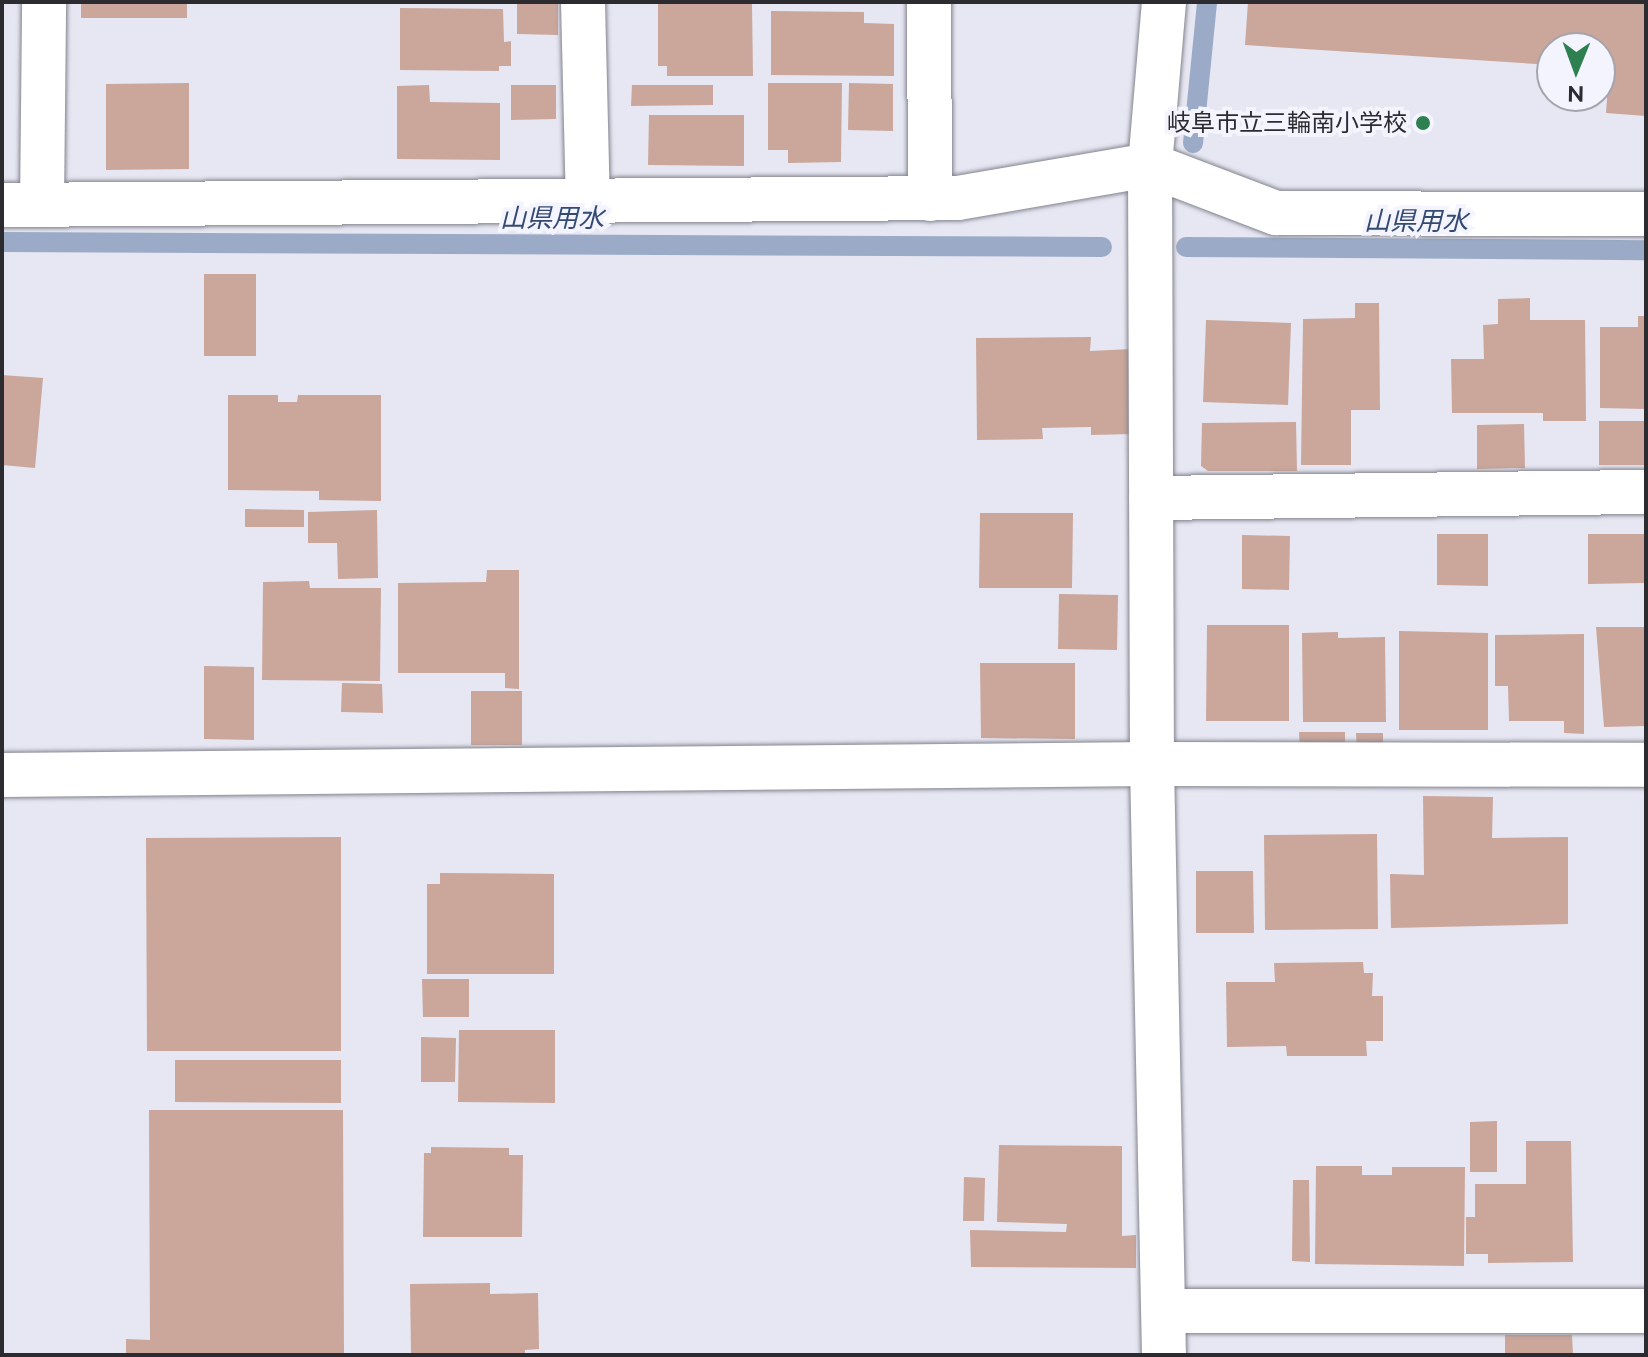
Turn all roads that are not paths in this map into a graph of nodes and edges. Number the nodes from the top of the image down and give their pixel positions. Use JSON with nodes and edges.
{"nodes":[{"id":1,"x":44,"y":2,"type":"edge"},
{"id":2,"x":583,"y":2,"type":"edge"},
{"id":3,"x":929,"y":2,"type":"edge"},
{"id":4,"x":1164,"y":2,"type":"edge"},
{"id":5,"x":1150,"y":165,"type":"junction"},
{"id":6,"x":930,"y":199,"type":"junction"},
{"id":7,"x":588,"y":200,"type":"junction"},
{"id":8,"x":22,"y":205,"type":"edge"},
{"id":9,"x":1646,"y":214,"type":"edge"},
{"id":10,"x":1646,"y":492,"type":"edge"},
{"id":11,"x":1151,"y":498,"type":"junction"},
{"id":12,"x":1152,"y":764,"type":"junction"},
{"id":13,"x":1646,"y":765,"type":"edge"},
{"id":14,"x":2,"y":775,"type":"edge"},
{"id":15,"x":1164,"y":1311,"type":"junction"},
{"id":16,"x":1646,"y":1311,"type":"edge"},
{"id":17,"x":1164,"y":1355,"type":"edge"}],
"edges":[{"from":1,"to":8,"type":"street"},
{"from":2,"to":7,"type":"street"},
{"from":3,"to":6,"type":"street"},
{"from":4,"to":5,"type":"street"},
{"from":5,"to":6,"type":"street"},
{"from":5,"to":9,"type":"street"},
{"from":5,"to":11,"type":"street"},
{"from":6,"to":7,"type":"street"},
{"from":7,"to":8,"type":"street"},
{"from":10,"to":11,"type":"street"},
{"from":11,"to":12,"type":"street"},
{"from":12,"to":13,"type":"street"},
{"from":12,"to":14,"type":"street"},
{"from":12,"to":15,"type":"street"},
{"from":15,"to":16,"type":"street"},
{"from":15,"to":17,"type":"street"}]}
